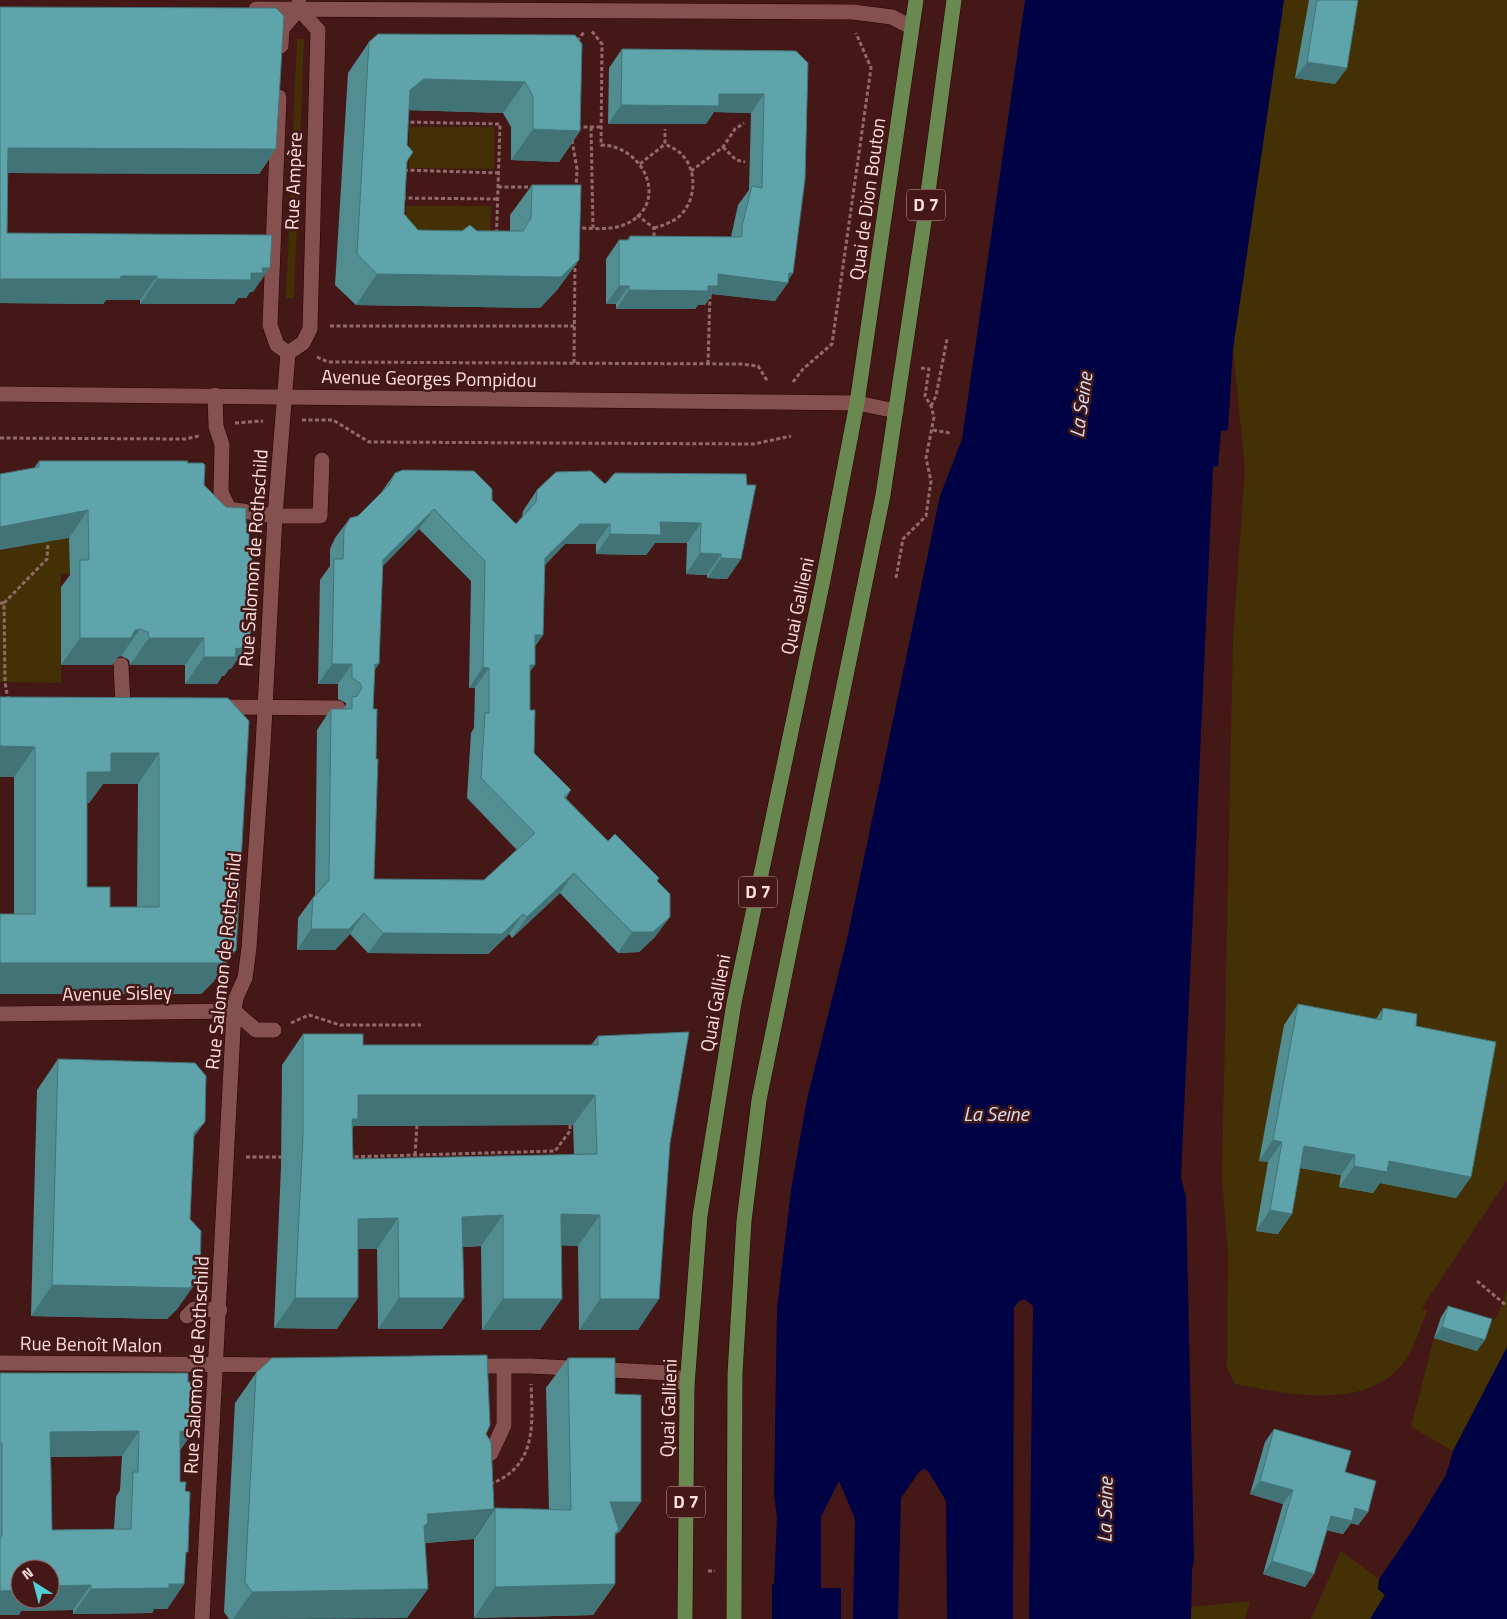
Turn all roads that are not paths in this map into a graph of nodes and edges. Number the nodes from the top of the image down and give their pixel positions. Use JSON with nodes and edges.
{"nodes":[{"id":1,"x":916,"y":0,"type":"edge"},
{"id":2,"x":954,"y":0,"type":"edge"},
{"id":3,"x":299,"y":4,"type":"edge"},
{"id":4,"x":243,"y":9,"type":"edge"},
{"id":5,"x":912,"y":28,"type":"junction"},
{"id":6,"x":280,"y":64,"type":"edge"},
{"id":7,"x":280,"y":83,"type":"edge"},
{"id":8,"x":288,"y":353,"type":"junction"},
{"id":9,"x":0,"y":394,"type":"edge"},
{"id":10,"x":215,"y":395,"type":"junction"},
{"id":11,"x":286,"y":397,"type":"junction"},
{"id":12,"x":857,"y":403,"type":"junction"},
{"id":13,"x":896,"y":411,"type":"junction"},
{"id":14,"x":322,"y":460,"type":"dead end"},
{"id":15,"x":275,"y":516,"type":"junction"},
{"id":16,"x":121,"y":665,"type":"edge"},
{"id":17,"x":104,"y":705,"type":"edge"},
{"id":18,"x":123,"y":705,"type":"junction"},
{"id":19,"x":141,"y":706,"type":"edge"},
{"id":20,"x":205,"y":706,"type":"edge"},
{"id":21,"x":265,"y":708,"type":"junction"},
{"id":22,"x":338,"y":708,"type":"edge"},
{"id":23,"x":234,"y":1011,"type":"junction"},
{"id":24,"x":0,"y":1014,"type":"edge"},
{"id":25,"x":274,"y":1030,"type":"road end"},
{"id":26,"x":220,"y":1310,"type":"junction"},
{"id":27,"x":187,"y":1316,"type":"edge"},
{"id":28,"x":0,"y":1363,"type":"edge"},
{"id":29,"x":217,"y":1364,"type":"junction"},
{"id":30,"x":299,"y":1366,"type":"edge"},
{"id":31,"x":456,"y":1366,"type":"edge"},
{"id":32,"x":504,"y":1366,"type":"junction"},
{"id":33,"x":687,"y":1386,"type":"junction"},
{"id":34,"x":474,"y":1462,"type":"edge"},
{"id":35,"x":202,"y":1619,"type":"edge"},
{"id":36,"x":685,"y":1619,"type":"edge"},
{"id":37,"x":734,"y":1619,"type":"edge"}],
"edges":[{"from":1,"to":5,"type":"main road","name":"Quai de Dion Bouton","number":"D 7"},
{"from":2,"to":13,"type":"main road","number":"D 7"},
{"from":3,"to":4,"type":"street"},
{"from":3,"to":5,"type":"street"},
{"from":3,"to":6,"type":"street"},
{"from":3,"to":8,"type":"street","name":"Rue Ampère"},
{"from":5,"to":12,"type":"main road","name":"Quai de Dion Bouton","number":"D 7"},
{"from":7,"to":8,"type":"street","name":"Rue Ampère"},
{"from":8,"to":11,"type":"street"},
{"from":9,"to":10,"type":"street","name":"Avenue Georges Pompidou"},
{"from":10,"to":11,"type":"street","name":"Avenue Georges Pompidou"},
{"from":10,"to":15,"type":"street"},
{"from":11,"to":12,"type":"street","name":"Avenue Georges Pompidou"},
{"from":11,"to":15,"type":"street","name":"Rue Salomon de Rothschild"},
{"from":12,"to":13,"type":"street","name":"Avenue Georges Pompidou"},
{"from":12,"to":33,"type":"main road","name":"Quai Gallieni","number":"D 7"},
{"from":13,"to":37,"type":"main road","number":"D 7"},
{"from":14,"to":15,"type":"street"},
{"from":15,"to":21,"type":"street","name":"Rue Salomon de Rothschild"},
{"from":16,"to":18,"type":"street"},
{"from":17,"to":18,"type":"street"},
{"from":18,"to":19,"type":"street"},
{"from":20,"to":21,"type":"street"},
{"from":21,"to":22,"type":"street"},
{"from":21,"to":23,"type":"street","name":"Rue Salomon de Rothschild"},
{"from":23,"to":24,"type":"street","name":"Avenue Sisley"},
{"from":23,"to":25,"type":"street"},
{"from":23,"to":26,"type":"street","name":"Rue Salomon de Rothschild"},
{"from":26,"to":27,"type":"street"},
{"from":26,"to":29,"type":"street","name":"Rue Salomon de Rothschild"},
{"from":28,"to":29,"type":"street","name":"Rue Benoît Malon"},
{"from":29,"to":30,"type":"street","name":"Rue Benoît Malon"},
{"from":29,"to":35,"type":"street","name":"Rue Salomon de Rothschild"},
{"from":31,"to":32,"type":"street"},
{"from":32,"to":33,"type":"street"},
{"from":32,"to":34,"type":"street"},
{"from":33,"to":36,"type":"main road","name":"Quai Gallieni","number":"D 7"}]}
